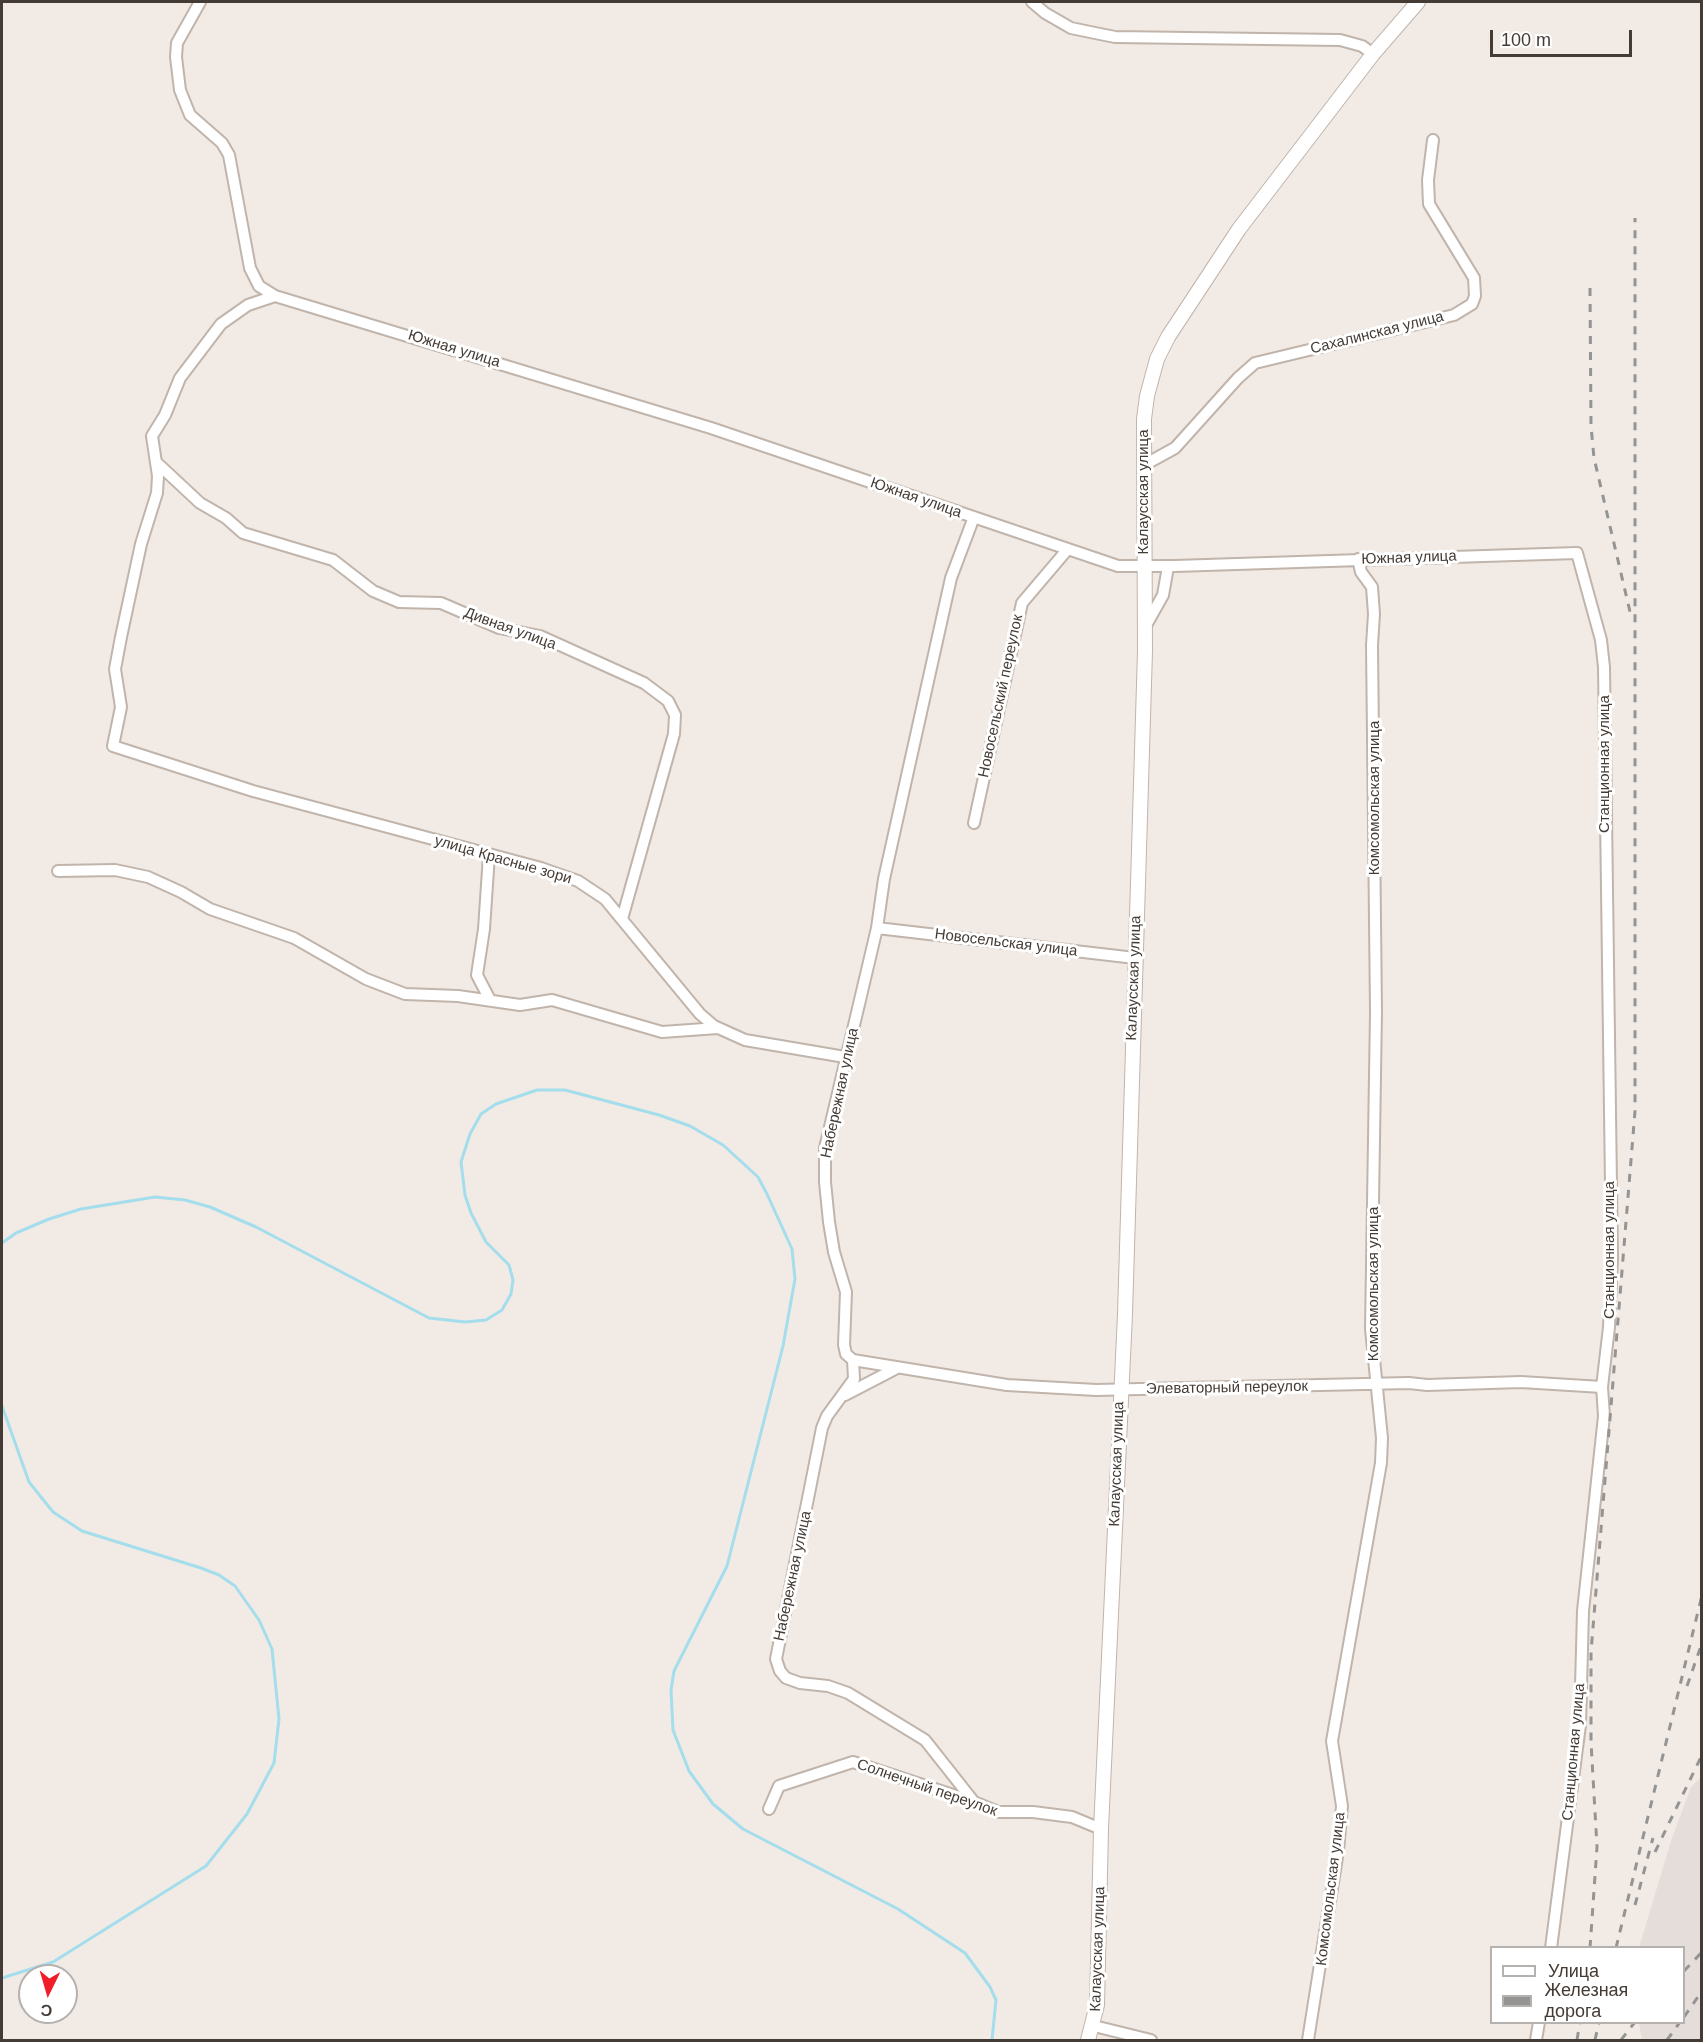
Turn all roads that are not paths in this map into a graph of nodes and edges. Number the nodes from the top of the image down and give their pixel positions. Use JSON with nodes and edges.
{"nodes":[{"id":1,"x":200,"y":2,"type":"edge"},
{"id":2,"x":1032,"y":2,"type":"edge"},
{"id":3,"x":1418,"y":2,"type":"edge"},
{"id":4,"x":1373,"y":54,"type":"junction"},
{"id":5,"x":1433,"y":140,"type":"dead end"},
{"id":6,"x":275,"y":296,"type":"junction"},
{"id":7,"x":155,"y":461,"type":"junction"},
{"id":8,"x":1144,"y":465,"type":"junction"},
{"id":9,"x":974,"y":517,"type":"junction"},
{"id":10,"x":1067,"y":550,"type":"junction"},
{"id":11,"x":1577,"y":553,"type":"joint"},
{"id":12,"x":1358,"y":559,"type":"junction"},
{"id":13,"x":1144,"y":567,"type":"junction"},
{"id":14,"x":1168,"y":567,"type":"junction"},
{"id":15,"x":1144,"y":627,"type":"junction"},
{"id":16,"x":974,"y":823,"type":"dead end"},
{"id":17,"x":489,"y":855,"type":"junction"},
{"id":18,"x":58,"y":870,"type":"dead end"},
{"id":19,"x":629,"y":889,"type":"junction"},
{"id":20,"x":605,"y":899,"type":"junction"},
{"id":21,"x":622,"y":919,"type":"junction"},
{"id":22,"x":877,"y":928,"type":"junction"},
{"id":23,"x":1135,"y":958,"type":"junction"},
{"id":24,"x":489,"y":1000,"type":"junction"},
{"id":25,"x":718,"y":1028,"type":"junction"},
{"id":26,"x":845,"y":1057,"type":"junction"},
{"id":27,"x":853,"y":1360,"type":"junction"},
{"id":28,"x":895,"y":1369,"type":"junction"},
{"id":29,"x":1376,"y":1384,"type":"junction"},
{"id":30,"x":1602,"y":1387,"type":"junction"},
{"id":31,"x":1120,"y":1391,"type":"junction"},
{"id":32,"x":843,"y":1396,"type":"junction"},
{"id":33,"x":974,"y":1802,"type":"junction"},
{"id":34,"x":769,"y":1809,"type":"dead end"},
{"id":35,"x":1101,"y":1829,"type":"junction"},
{"id":36,"x":1551,"y":1946,"type":"edge"},
{"id":37,"x":1539,"y":2024,"type":"edge"},
{"id":38,"x":1094,"y":2026,"type":"junction"},
{"id":39,"x":1088,"y":2040,"type":"edge"},
{"id":40,"x":1151,"y":2040,"type":"edge"},
{"id":41,"x":1308,"y":2040,"type":"edge"},
{"id":42,"x":1536,"y":2040,"type":"edge"}],
"edges":[{"from":1,"to":6,"type":"street"},
{"from":2,"to":4,"type":"street"},
{"from":3,"to":4,"type":"street","name":"Калаусская улица"},
{"from":4,"to":8,"type":"street","name":"Калаусская улица"},
{"from":5,"to":8,"type":"street","name":"Сахалинская улица"},
{"from":6,"to":7,"type":"street"},
{"from":6,"to":9,"type":"street","name":"Южная улица"},
{"from":7,"to":17,"type":"street","name":"улица Красные зори"},
{"from":7,"to":19,"type":"street","name":"Дивная улица"},
{"from":8,"to":13,"type":"street","name":"Калаусская улица"},
{"from":9,"to":10,"type":"street","name":"Южная улица"},
{"from":9,"to":22,"type":"street","name":"Набережная улица"},
{"from":10,"to":13,"type":"street","name":"Южная улица"},
{"from":10,"to":16,"type":"street","name":"Новосельский переулок"},
{"from":11,"to":12,"type":"street","name":"Южная улица"},
{"from":11,"to":30,"type":"street","name":"Станционная улица"},
{"from":12,"to":14,"type":"street","name":"Южная улица"},
{"from":12,"to":29,"type":"street","name":"Комсомольская улица"},
{"from":13,"to":14,"type":"street","name":"Южная улица"},
{"from":13,"to":15,"type":"street","name":"Калаусская улица"},
{"from":14,"to":15,"type":"street"},
{"from":15,"to":23,"type":"street","name":"Калаусская улица"},
{"from":17,"to":20,"type":"street","name":"улица Красные зори"},
{"from":17,"to":24,"type":"street"},
{"from":18,"to":24,"type":"street"},
{"from":19,"to":20,"type":"street"},
{"from":19,"to":21,"type":"street","name":"Дивная улица"},
{"from":20,"to":21,"type":"street","name":"улица Красные зори"},
{"from":21,"to":25,"type":"street","name":"улица Красные зори"},
{"from":22,"to":23,"type":"street","name":"Новосельская улица"},
{"from":22,"to":26,"type":"street","name":"Набережная улица"},
{"from":23,"to":31,"type":"street","name":"Калаусская улица"},
{"from":24,"to":25,"type":"street"},
{"from":25,"to":26,"type":"street","name":"улица Красные зори"},
{"from":26,"to":27,"type":"street","name":"Набережная улица"},
{"from":27,"to":28,"type":"street","name":"Элеваторный переулок"},
{"from":27,"to":32,"type":"street","name":"Набережная улица"},
{"from":28,"to":31,"type":"street","name":"Элеваторный переулок"},
{"from":28,"to":32,"type":"street"},
{"from":29,"to":30,"type":"street","name":"Элеваторный переулок"},
{"from":29,"to":31,"type":"street","name":"Элеваторный переулок"},
{"from":29,"to":41,"type":"street","name":"Комсомольская улица"},
{"from":30,"to":36,"type":"street","name":"Станционная улица"},
{"from":31,"to":35,"type":"street","name":"Калаусская улица"},
{"from":32,"to":33,"type":"street","name":"Набережная улица"},
{"from":33,"to":34,"type":"street","name":"Солнечный переулок"},
{"from":33,"to":35,"type":"street","name":"Солнечный переулок"},
{"from":35,"to":38,"type":"street","name":"Калаусская улица"},
{"from":37,"to":42,"type":"street"},
{"from":38,"to":39,"type":"street","name":"Калаусская улица"},
{"from":38,"to":40,"type":"street"}]}
